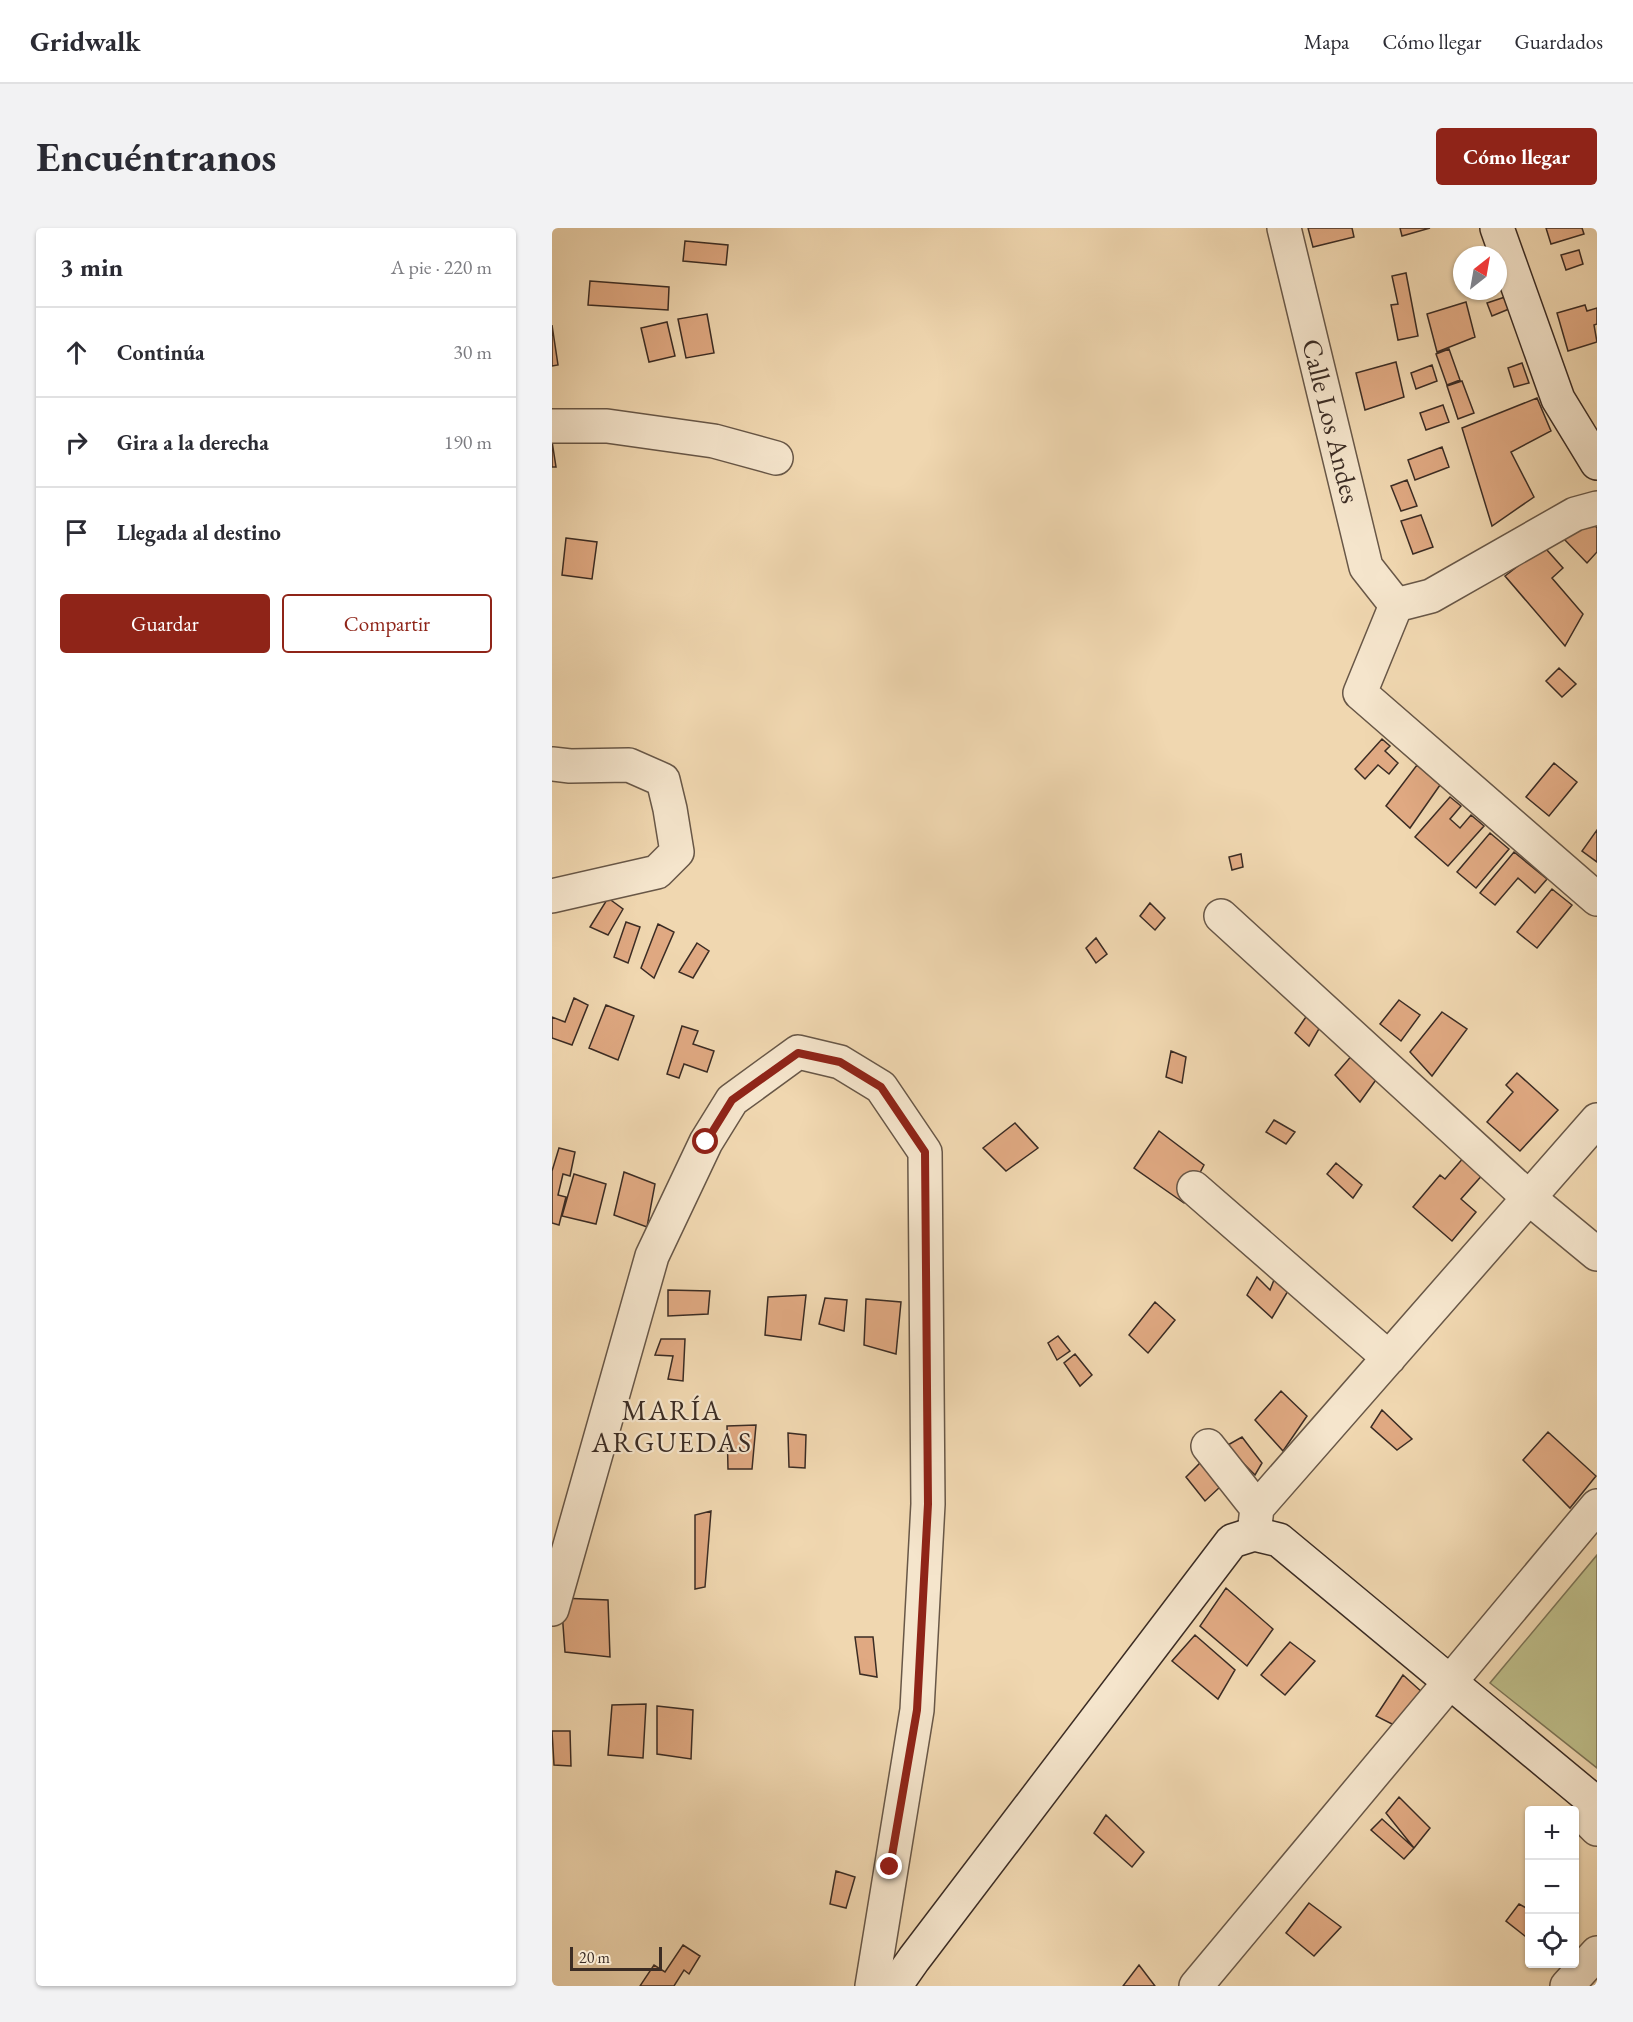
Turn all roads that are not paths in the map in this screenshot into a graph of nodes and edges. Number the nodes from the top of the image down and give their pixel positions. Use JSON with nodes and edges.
{"nodes":[{"id":1,"x":1284,"y":228,"type":"edge"},
{"id":2,"x":1497,"y":228,"type":"edge"},
{"id":3,"x":552,"y":426,"type":"edge"},
{"id":4,"x":776,"y":458,"type":"dead end"},
{"id":5,"x":1597,"y":464,"type":"edge"},
{"id":6,"x":1597,"y":508,"type":"edge"},
{"id":7,"x":1396,"y":605,"type":"junction"},
{"id":8,"x":552,"y":764,"type":"edge"},
{"id":9,"x":552,"y":896,"type":"edge"},
{"id":10,"x":1597,"y":899,"type":"edge"},
{"id":11,"x":1221,"y":916,"type":"dead end"},
{"id":12,"x":1597,"y":1120,"type":"edge"},
{"id":13,"x":1194,"y":1188,"type":"dead end"},
{"id":14,"x":1529,"y":1198,"type":"junction"},
{"id":15,"x":1597,"y":1254,"type":"edge"},
{"id":16,"x":1389,"y":1358,"type":"junction"},
{"id":17,"x":1208,"y":1446,"type":"dead end"},
{"id":18,"x":1597,"y":1506,"type":"edge"},
{"id":19,"x":1255,"y":1521,"type":"junction"},
{"id":20,"x":552,"y":1609,"type":"edge"},
{"id":21,"x":1449,"y":1681,"type":"junction"},
{"id":22,"x":1597,"y":1806,"type":"edge"},
{"id":23,"x":1597,"y":1829,"type":"edge"},
{"id":24,"x":1597,"y":1953,"type":"edge"},
{"id":25,"x":872,"y":1986,"type":"edge"},
{"id":26,"x":895,"y":1986,"type":"edge"},
{"id":27,"x":1196,"y":1986,"type":"edge"},
{"id":28,"x":1568,"y":1986,"type":"edge"}],
"edges":[{"from":1,"to":7,"type":"street","name":"Calle Los Andes"},
{"from":2,"to":5,"type":"street"},
{"from":3,"to":4,"type":"street"},
{"from":6,"to":7,"type":"street"},
{"from":7,"to":10,"type":"street"},
{"from":8,"to":9,"type":"street"},
{"from":11,"to":14,"type":"street"},
{"from":12,"to":14,"type":"street"},
{"from":13,"to":16,"type":"street"},
{"from":14,"to":15,"type":"street"},
{"from":14,"to":16,"type":"street"},
{"from":16,"to":19,"type":"street"},
{"from":17,"to":19,"type":"street"},
{"from":18,"to":21,"type":"street"},
{"from":19,"to":21,"type":"street"},
{"from":19,"to":26,"type":"street"},
{"from":20,"to":25,"type":"street"},
{"from":21,"to":22,"type":"street"},
{"from":21,"to":27,"type":"street"},
{"from":22,"to":23,"type":"street"},
{"from":24,"to":28,"type":"street"}]}
